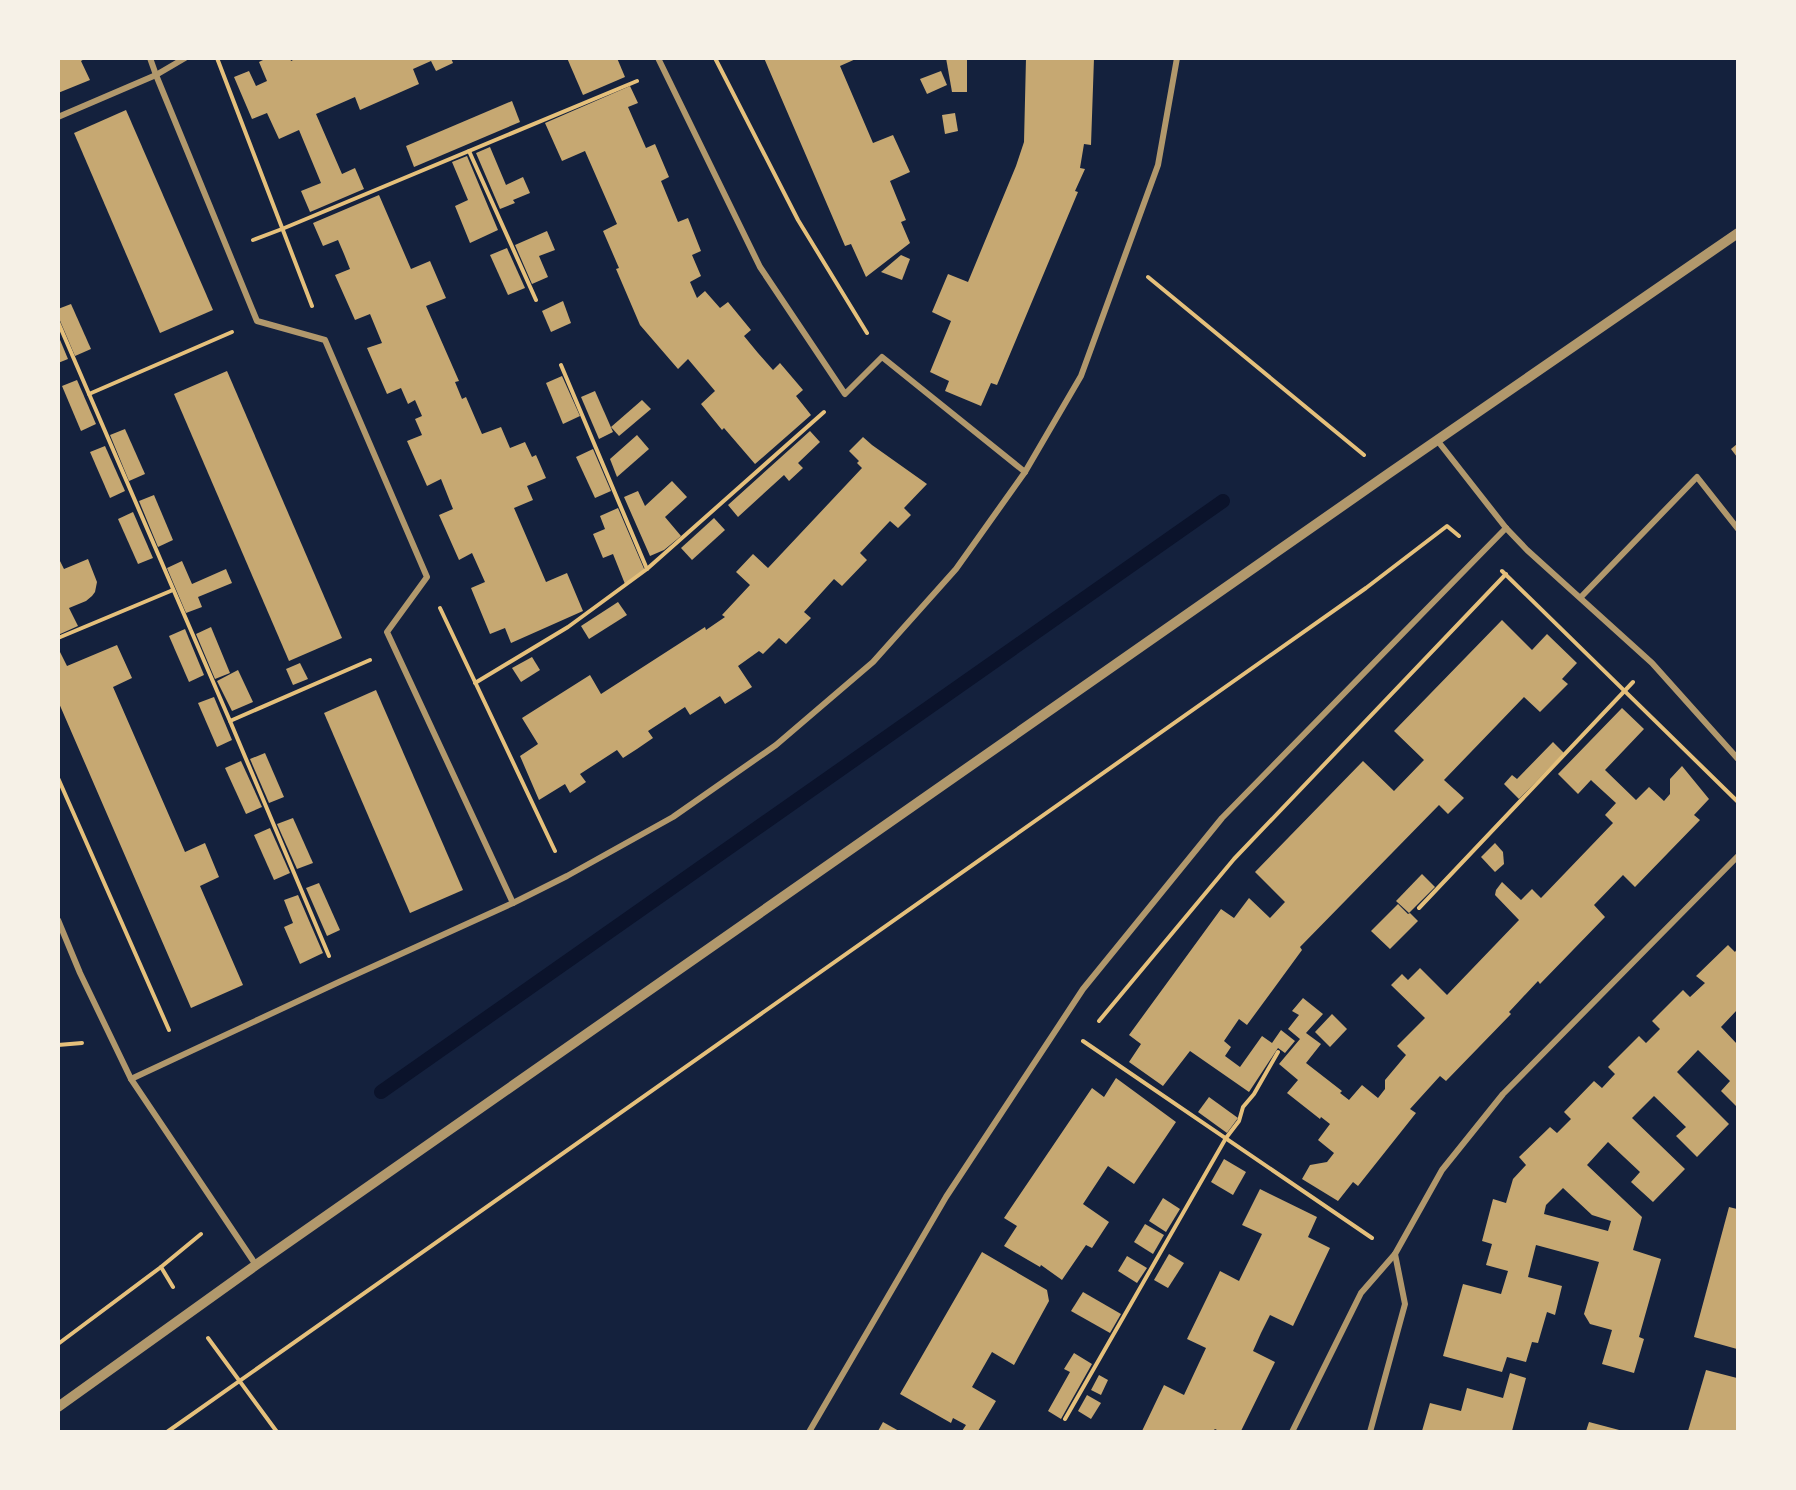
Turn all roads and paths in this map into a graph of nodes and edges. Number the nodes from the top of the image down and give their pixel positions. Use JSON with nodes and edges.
{"nodes":[{"id":1,"x":150,"y":58,"type":"edge"},
{"id":2,"x":185,"y":58,"type":"edge"},
{"id":3,"x":217,"y":58,"type":"edge"},
{"id":4,"x":658,"y":58,"type":"edge"},
{"id":5,"x":715,"y":58,"type":"edge"},
{"id":6,"x":1177,"y":58,"type":"edge"},
{"id":7,"x":663,"y":70,"type":"junction"},
{"id":8,"x":156,"y":75,"type":"junction"},
{"id":9,"x":58,"y":117,"type":"edge"},
{"id":10,"x":469,"y":151,"type":"junction"},
{"id":11,"x":282,"y":229,"type":"junction"},
{"id":12,"x":1737,"y":233,"type":"edge"},
{"id":13,"x":227,"y":249,"type":"junction"},
{"id":14,"x":1124,"y":257,"type":"junction"},
{"id":15,"x":536,"y":300,"type":"dead end"},
{"id":16,"x":257,"y":321,"type":"junction"},
{"id":17,"x":58,"y":322,"type":"edge"},
{"id":18,"x":325,"y":340,"type":"junction"},
{"id":19,"x":882,"y":357,"type":"junction"},
{"id":20,"x":561,"y":365,"type":"dead end"},
{"id":21,"x":89,"y":394,"type":"junction"},
{"id":22,"x":844,"y":394,"type":"junction"},
{"id":23,"x":1437,"y":440,"type":"junction"},
{"id":24,"x":1025,"y":472,"type":"junction"},
{"id":25,"x":1388,"y":474,"type":"junction"},
{"id":26,"x":1506,"y":528,"type":"junction"},
{"id":27,"x":1737,"y":529,"type":"edge"},
{"id":28,"x":1527,"y":550,"type":"junction"},
{"id":29,"x":1482,"y":554,"type":"junction"},
{"id":30,"x":647,"y":569,"type":"junction"},
{"id":31,"x":1506,"y":574,"type":"junction"},
{"id":32,"x":427,"y":577,"type":"junction"},
{"id":33,"x":173,"y":590,"type":"junction"},
{"id":34,"x":1581,"y":597,"type":"junction"},
{"id":35,"x":58,"y":638,"type":"edge"},
{"id":36,"x":395,"y":649,"type":"junction"},
{"id":37,"x":1652,"y":663,"type":"junction"},
{"id":38,"x":475,"y":683,"type":"junction"},
{"id":39,"x":1624,"y":691,"type":"junction"},
{"id":40,"x":230,"y":722,"type":"junction"},
{"id":41,"x":1737,"y":759,"type":"edge"},
{"id":42,"x":58,"y":778,"type":"edge"},
{"id":43,"x":1737,"y":802,"type":"edge"},
{"id":44,"x":1737,"y":856,"type":"edge"},
{"id":45,"x":567,"y":876,"type":"junction"},
{"id":46,"x":513,"y":903,"type":"junction"},
{"id":47,"x":1419,"y":908,"type":"dead end"},
{"id":48,"x":58,"y":920,"type":"edge"},
{"id":49,"x":339,"y":981,"type":"junction"},
{"id":50,"x":1098,"y":1022,"type":"dead end"},
{"id":51,"x":1060,"y":1023,"type":"junction"},
{"id":52,"x":1083,"y":1040,"type":"junction"},
{"id":53,"x":1076,"y":1050,"type":"dead end"},
{"id":54,"x":1278,"y":1052,"type":"dead end"},
{"id":55,"x":180,"y":1056,"type":"junction"},
{"id":56,"x":131,"y":1079,"type":"junction"},
{"id":57,"x":1226,"y":1138,"type":"junction"},
{"id":58,"x":223,"y":1216,"type":"junction"},
{"id":59,"x":1395,"y":1254,"type":"junction"},
{"id":60,"x":256,"y":1265,"type":"junction"},
{"id":61,"x":161,"y":1267,"type":"junction"},
{"id":62,"x":191,"y":1313,"type":"junction"},
{"id":63,"x":58,"y":1344,"type":"edge"},
{"id":64,"x":239,"y":1381,"type":"junction"},
{"id":65,"x":58,"y":1407,"type":"edge"},
{"id":66,"x":1065,"y":1419,"type":"dead end"},
{"id":67,"x":167,"y":1431,"type":"edge"},
{"id":68,"x":277,"y":1431,"type":"edge"},
{"id":69,"x":809,"y":1431,"type":"edge"},
{"id":70,"x":1292,"y":1431,"type":"edge"},
{"id":71,"x":1370,"y":1431,"type":"edge"}],
"edges":[{"from":1,"to":8,"type":"street"},
{"from":2,"to":8,"type":"street"},
{"from":3,"to":11,"type":"path"},
{"from":4,"to":7,"type":"street"},
{"from":5,"to":19,"type":"path"},
{"from":6,"to":14,"type":"street"},
{"from":7,"to":10,"type":"path"},
{"from":7,"to":22,"type":"street"},
{"from":8,"to":9,"type":"street"},
{"from":8,"to":13,"type":"street"},
{"from":10,"to":11,"type":"path"},
{"from":10,"to":15,"type":"path"},
{"from":11,"to":13,"type":"path"},
{"from":11,"to":18,"type":"path"},
{"from":12,"to":23,"type":"street"},
{"from":13,"to":16,"type":"street"},
{"from":14,"to":24,"type":"street"},
{"from":14,"to":25,"type":"path"},
{"from":16,"to":18,"type":"street"},
{"from":16,"to":21,"type":"path"},
{"from":17,"to":21,"type":"path"},
{"from":18,"to":32,"type":"street"},
{"from":19,"to":22,"type":"street"},
{"from":19,"to":24,"type":"street"},
{"from":20,"to":30,"type":"path"},
{"from":21,"to":33,"type":"path"},
{"from":22,"to":30,"type":"path"},
{"from":23,"to":25,"type":"street"},
{"from":23,"to":26,"type":"street"},
{"from":24,"to":45,"type":"street"},
{"from":25,"to":60,"type":"street"},
{"from":26,"to":28,"type":"street"},
{"from":26,"to":29,"type":"street"},
{"from":27,"to":34,"type":"street"},
{"from":28,"to":31,"type":"path"},
{"from":28,"to":34,"type":"street"},
{"from":29,"to":31,"type":"path"},
{"from":29,"to":51,"type":"street"},
{"from":29,"to":64,"type":"path"},
{"from":30,"to":38,"type":"path"},
{"from":31,"to":39,"type":"path"},
{"from":31,"to":50,"type":"path"},
{"from":32,"to":36,"type":"street"},
{"from":32,"to":38,"type":"path"},
{"from":33,"to":35,"type":"path"},
{"from":33,"to":40,"type":"path"},
{"from":34,"to":37,"type":"street"},
{"from":36,"to":40,"type":"path"},
{"from":36,"to":46,"type":"street"},
{"from":37,"to":39,"type":"path"},
{"from":37,"to":41,"type":"street"},
{"from":38,"to":45,"type":"path"},
{"from":39,"to":43,"type":"path"},
{"from":39,"to":47,"type":"path"},
{"from":40,"to":49,"type":"path"},
{"from":42,"to":55,"type":"path"},
{"from":44,"to":59,"type":"street"},
{"from":45,"to":46,"type":"street"},
{"from":46,"to":49,"type":"street"},
{"from":48,"to":56,"type":"street"},
{"from":49,"to":55,"type":"street"},
{"from":51,"to":52,"type":"path"},
{"from":51,"to":69,"type":"street"},
{"from":52,"to":53,"type":"path"},
{"from":52,"to":57,"type":"path"},
{"from":54,"to":57,"type":"path"},
{"from":55,"to":56,"type":"street"},
{"from":56,"to":58,"type":"street"},
{"from":57,"to":59,"type":"path"},
{"from":57,"to":66,"type":"path"},
{"from":58,"to":60,"type":"street"},
{"from":58,"to":61,"type":"path"},
{"from":59,"to":70,"type":"street"},
{"from":59,"to":71,"type":"street"},
{"from":60,"to":62,"type":"street"},
{"from":61,"to":62,"type":"path"},
{"from":61,"to":63,"type":"path"},
{"from":62,"to":64,"type":"path"},
{"from":62,"to":65,"type":"street"},
{"from":64,"to":67,"type":"path"},
{"from":64,"to":68,"type":"path"}]}
